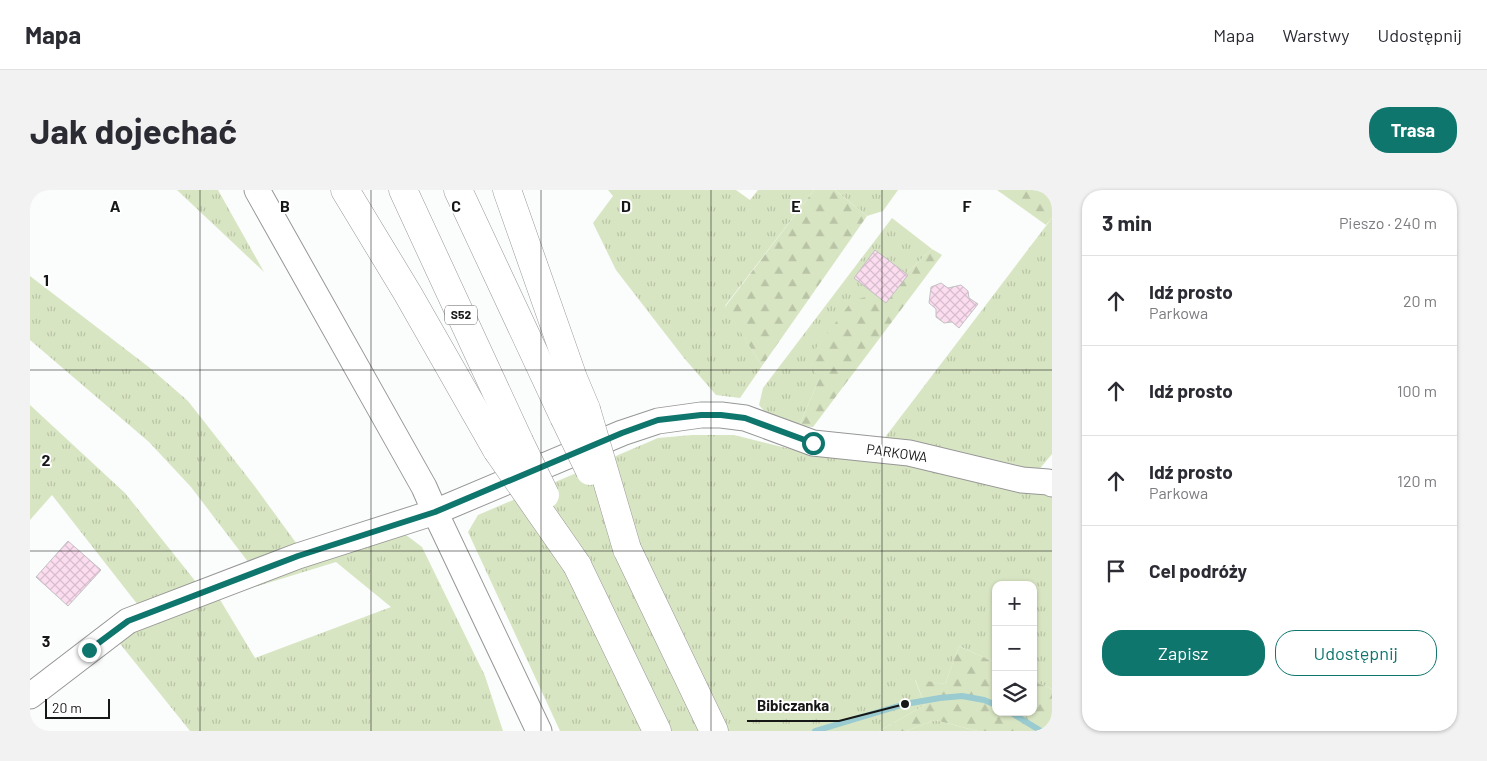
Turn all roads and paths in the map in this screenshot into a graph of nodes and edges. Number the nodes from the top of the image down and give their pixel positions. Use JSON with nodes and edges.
{"nodes":[{"id":1,"x":257,"y":190,"type":"edge"},
{"id":2,"x":344,"y":190,"type":"edge"},
{"id":3,"x":403,"y":190,"type":"edge"},
{"id":4,"x":458,"y":190,"type":"edge"},
{"id":5,"x":507,"y":190,"type":"edge"},
{"id":6,"x":575,"y":413,"type":"junction"},
{"id":7,"x":508,"y":445,"type":"junction"},
{"id":8,"x":1051,"y":480,"type":"edge"},
{"id":9,"x":435,"y":512,"type":"junction"},
{"id":10,"x":30,"y":696,"type":"edge"},
{"id":11,"x":540,"y":731,"type":"edge"},
{"id":12,"x":657,"y":731,"type":"edge"},
{"id":13,"x":714,"y":731,"type":"edge"}],
"edges":[{"from":1,"to":9,"type":"street"},
{"from":2,"to":7,"type":"highway"},
{"from":3,"to":7,"type":"highway","number":"S52"},
{"from":4,"to":6,"type":"highway"},
{"from":5,"to":6,"type":"highway"},
{"from":6,"to":13,"type":"highway","bridge":true},
{"from":7,"to":12,"type":"highway","bridge":true},
{"from":8,"to":9,"type":"street","name":"PARKOWA"},
{"from":9,"to":10,"type":"street"},
{"from":9,"to":11,"type":"street"}]}
